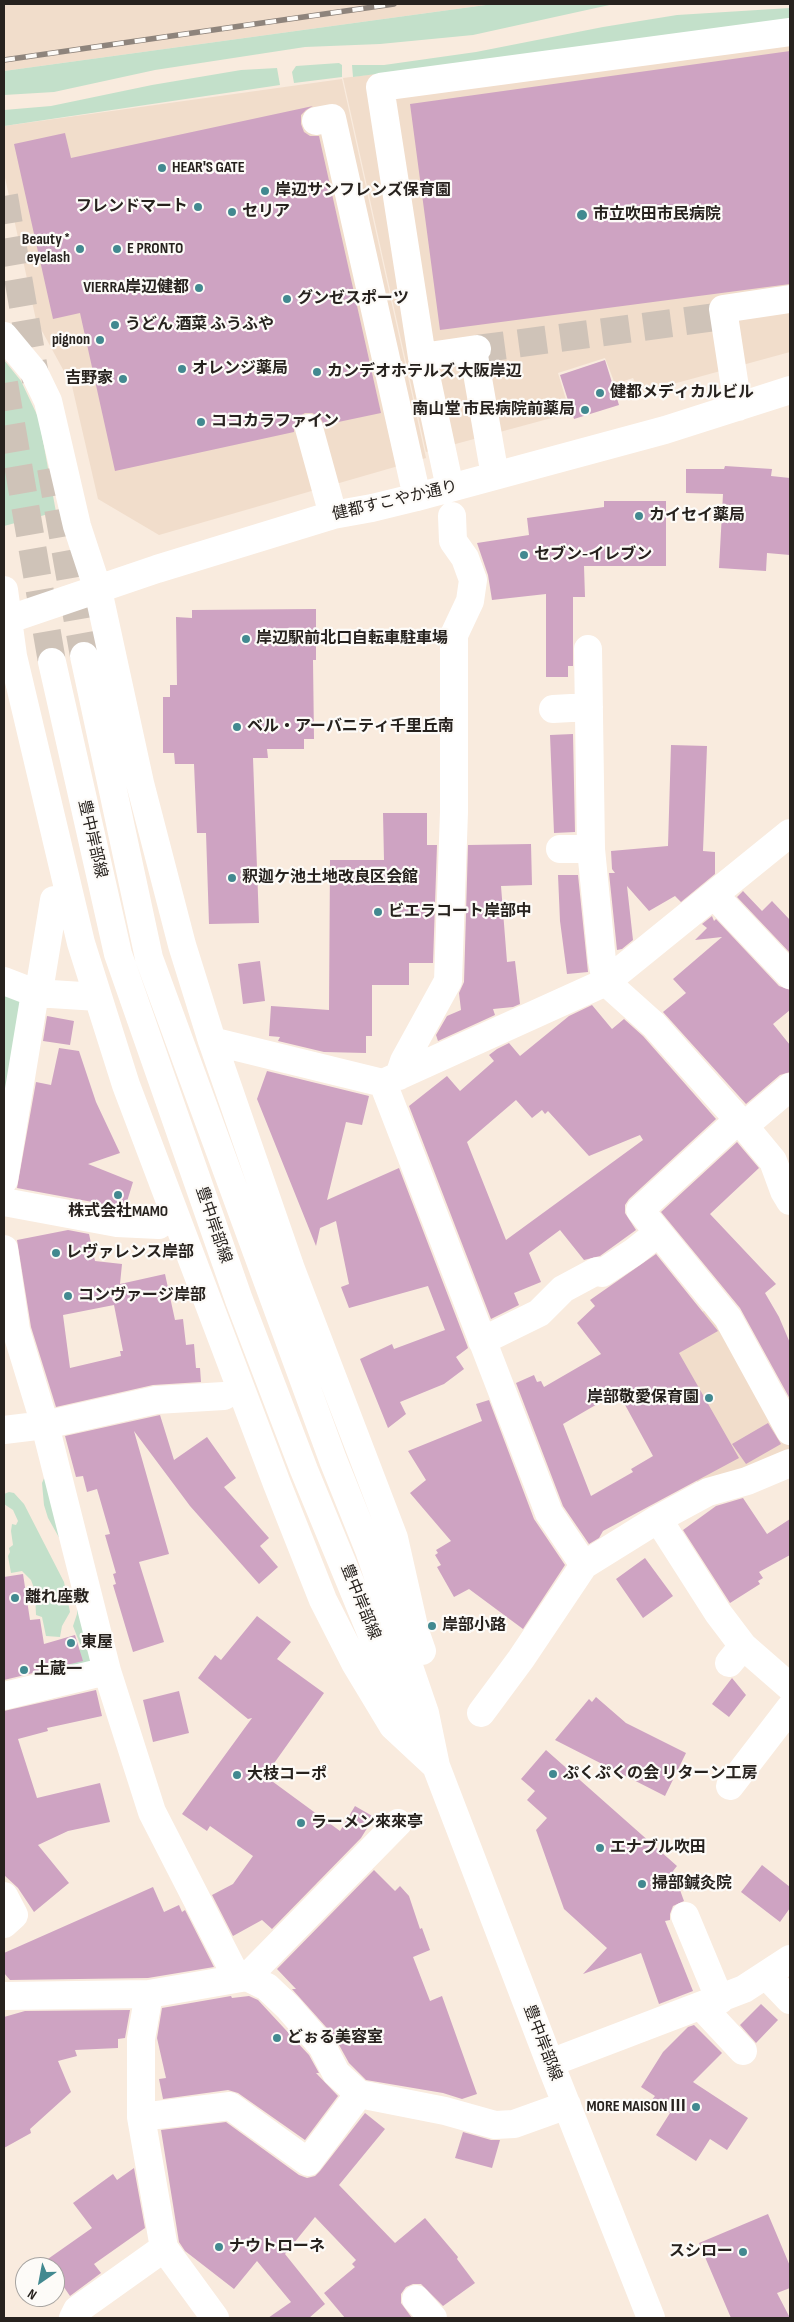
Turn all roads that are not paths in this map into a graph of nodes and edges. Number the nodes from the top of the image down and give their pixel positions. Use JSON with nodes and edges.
{"nodes":[{"id":1,"x":790,"y":32,"type":"edge"},
{"id":2,"x":316,"y":121,"type":"dead end"},
{"id":3,"x":790,"y":299,"type":"edge"},
{"id":4,"x":4,"y":336,"type":"edge"},
{"id":5,"x":422,"y":357,"type":"junction"},
{"id":6,"x":790,"y":390,"type":"edge"},
{"id":7,"x":738,"y":407,"type":"junction"},
{"id":8,"x":309,"y":428,"type":"dead end"},
{"id":9,"x":495,"y":476,"type":"junction"},
{"id":10,"x":450,"y":488,"type":"junction"},
{"id":11,"x":417,"y":497,"type":"junction"},
{"id":12,"x":333,"y":515,"type":"junction"},
{"id":13,"x":452,"y":516,"type":"dead end"},
{"id":14,"x":4,"y":590,"type":"edge"},
{"id":15,"x":98,"y":590,"type":"junction"},
{"id":16,"x":6,"y":621,"type":"edge"},
{"id":17,"x":588,"y":649,"type":"dead end"},
{"id":18,"x":84,"y":656,"type":"tunnel mouth"},
{"id":19,"x":52,"y":662,"type":"tunnel mouth"},
{"id":20,"x":589,"y":708,"type":"junction"},
{"id":21,"x":552,"y":709,"type":"dead end"},
{"id":22,"x":790,"y":833,"type":"edge"},
{"id":23,"x":560,"y":849,"type":"dead end"},
{"id":24,"x":591,"y":849,"type":"junction"},
{"id":25,"x":714,"y":895,"type":"junction"},
{"id":26,"x":54,"y":900,"type":"dead end"},
{"id":27,"x":790,"y":975,"type":"edge"},
{"id":28,"x":4,"y":982,"type":"edge"},
{"id":29,"x":606,"y":982,"type":"junction"},
{"id":30,"x":36,"y":993,"type":"junction"},
{"id":31,"x":98,"y":997,"type":"junction"},
{"id":32,"x":212,"y":1041,"type":"junction"},
{"id":33,"x":391,"y":1079,"type":"junction"},
{"id":34,"x":790,"y":1087,"type":"edge"},
{"id":35,"x":741,"y":1123,"type":"junction"},
{"id":36,"x":4,"y":1180,"type":"edge"},
{"id":37,"x":790,"y":1201,"type":"edge"},
{"id":38,"x":4,"y":1202,"type":"edge"},
{"id":39,"x":159,"y":1225,"type":"dead end"},
{"id":40,"x":658,"y":1233,"type":"junction"},
{"id":41,"x":4,"y":1249,"type":"edge"},
{"id":42,"x":482,"y":1340,"type":"junction"},
{"id":43,"x":224,"y":1396,"type":"dead end"},
{"id":44,"x":44,"y":1425,"type":"junction"},
{"id":45,"x":4,"y":1430,"type":"edge"},
{"id":46,"x":790,"y":1430,"type":"edge"},
{"id":47,"x":790,"y":1464,"type":"edge"},
{"id":48,"x":658,"y":1519,"type":"junction"},
{"id":49,"x":584,"y":1565,"type":"junction"},
{"id":50,"x":107,"y":1671,"type":"junction"},
{"id":51,"x":790,"y":1687,"type":"edge"},
{"id":52,"x":4,"y":1696,"type":"edge"},
{"id":53,"x":790,"y":1708,"type":"edge"},
{"id":54,"x":480,"y":1713,"type":"dead end"},
{"id":55,"x":436,"y":1766,"type":"junction"},
{"id":56,"x":730,"y":1786,"type":"dead end"},
{"id":57,"x":398,"y":1823,"type":"dead end"},
{"id":58,"x":4,"y":1896,"type":"edge"},
{"id":59,"x":685,"y":1916,"type":"dead end"},
{"id":60,"x":4,"y":1924,"type":"edge"},
{"id":61,"x":790,"y":1959,"type":"edge"},
{"id":62,"x":766,"y":1976,"type":"junction"},
{"id":63,"x":247,"y":1977,"type":"junction"},
{"id":64,"x":150,"y":1994,"type":"junction"},
{"id":65,"x":4,"y":1996,"type":"edge"},
{"id":66,"x":790,"y":2000,"type":"edge"},
{"id":67,"x":710,"y":2003,"type":"junction"},
{"id":68,"x":744,"y":2051,"type":"dead end"},
{"id":69,"x":550,"y":2063,"type":"junction"},
{"id":70,"x":358,"y":2094,"type":"junction"},
{"id":71,"x":567,"y":2105,"type":"junction"},
{"id":72,"x":141,"y":2117,"type":"junction"},
{"id":73,"x":164,"y":2248,"type":"junction"},
{"id":74,"x":72,"y":2318,"type":"edge"},
{"id":75,"x":215,"y":2318,"type":"edge"},
{"id":76,"x":651,"y":2318,"type":"edge"}],
"edges":[{"from":1,"to":5,"type":"street"},
{"from":2,"to":11,"type":"street"},
{"from":3,"to":7,"type":"street"},
{"from":4,"to":15,"type":"street"},
{"from":5,"to":9,"type":"street"},
{"from":5,"to":10,"type":"street"},
{"from":6,"to":7,"type":"street","name":"健都すこやか通り"},
{"from":7,"to":9,"type":"street","name":"健都すこやか通り"},
{"from":8,"to":12,"type":"street"},
{"from":9,"to":10,"type":"street","name":"健都すこやか通り"},
{"from":10,"to":11,"type":"street","name":"健都すこやか通り"},
{"from":11,"to":12,"type":"street","name":"健都すこやか通り"},
{"from":12,"to":15,"type":"street","name":"健都すこやか通り"},
{"from":13,"to":33,"type":"street"},
{"from":14,"to":16,"type":"street"},
{"from":15,"to":16,"type":"street","name":"健都すこやか通り"},
{"from":15,"to":32,"type":"street"},
{"from":16,"to":31,"type":"street"},
{"from":17,"to":20,"type":"street"},
{"from":18,"to":55,"type":"street","name":"豊中岸部線"},
{"from":19,"to":55,"type":"street","name":"豊中岸部線"},
{"from":20,"to":21,"type":"street"},
{"from":20,"to":24,"type":"street"},
{"from":22,"to":25,"type":"street"},
{"from":23,"to":24,"type":"street"},
{"from":24,"to":29,"type":"street"},
{"from":25,"to":27,"type":"street"},
{"from":25,"to":29,"type":"street"},
{"from":26,"to":30,"type":"street"},
{"from":28,"to":30,"type":"street"},
{"from":29,"to":33,"type":"street"},
{"from":29,"to":35,"type":"street"},
{"from":30,"to":31,"type":"street"},
{"from":30,"to":36,"type":"street"},
{"from":31,"to":55,"type":"street"},
{"from":32,"to":33,"type":"street"},
{"from":32,"to":55,"type":"street"},
{"from":33,"to":42,"type":"street"},
{"from":34,"to":35,"type":"street"},
{"from":35,"to":37,"type":"street"},
{"from":35,"to":40,"type":"street"},
{"from":38,"to":39,"type":"street"},
{"from":40,"to":42,"type":"street"},
{"from":40,"to":46,"type":"street"},
{"from":41,"to":44,"type":"street"},
{"from":42,"to":49,"type":"street"},
{"from":43,"to":44,"type":"street"},
{"from":44,"to":45,"type":"street"},
{"from":44,"to":50,"type":"street"},
{"from":47,"to":48,"type":"street"},
{"from":48,"to":49,"type":"street"},
{"from":48,"to":51,"type":"street"},
{"from":49,"to":54,"type":"street"},
{"from":50,"to":52,"type":"street"},
{"from":50,"to":63,"type":"street"},
{"from":53,"to":56,"type":"street"},
{"from":55,"to":69,"type":"street","name":"豊中岸部線"},
{"from":57,"to":63,"type":"street"},
{"from":58,"to":60,"type":"street"},
{"from":59,"to":67,"type":"street"},
{"from":61,"to":62,"type":"street"},
{"from":62,"to":66,"type":"street"},
{"from":62,"to":67,"type":"street"},
{"from":63,"to":64,"type":"street"},
{"from":63,"to":70,"type":"street"},
{"from":64,"to":65,"type":"street"},
{"from":64,"to":72,"type":"street"},
{"from":67,"to":68,"type":"street"},
{"from":67,"to":69,"type":"street"},
{"from":69,"to":71,"type":"street","name":"豊中岸部線"},
{"from":70,"to":71,"type":"street"},
{"from":70,"to":72,"type":"street"},
{"from":71,"to":76,"type":"street","name":"豊中岸部線"},
{"from":72,"to":73,"type":"street"},
{"from":73,"to":74,"type":"street"},
{"from":73,"to":75,"type":"street"}]}
